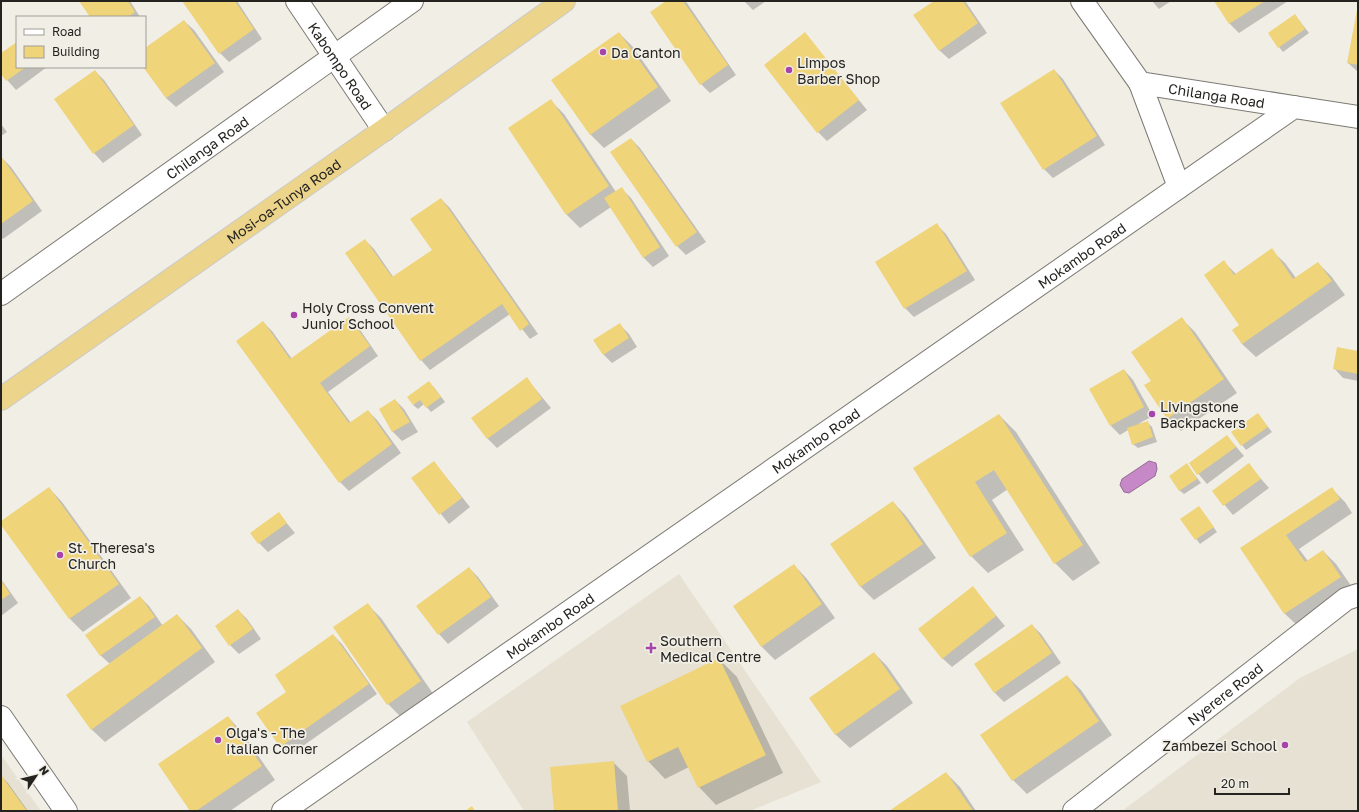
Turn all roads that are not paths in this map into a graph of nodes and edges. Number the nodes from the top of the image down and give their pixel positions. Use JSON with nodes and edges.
{"nodes":[{"id":1,"x":296,"y":1,"type":"edge"},
{"id":2,"x":412,"y":1,"type":"edge"},
{"id":3,"x":564,"y":1,"type":"edge"},
{"id":4,"x":1082,"y":1,"type":"edge"},
{"id":5,"x":334,"y":56,"type":"junction"},
{"id":6,"x":1140,"y":83,"type":"junction"},
{"id":7,"x":1294,"y":107,"type":"junction"},
{"id":8,"x":1358,"y":117,"type":"edge"},
{"id":9,"x":384,"y":130,"type":"junction"},
{"id":10,"x":1179,"y":187,"type":"junction"},
{"id":11,"x":1,"y":294,"type":"edge"},
{"id":12,"x":1,"y":399,"type":"edge"},
{"id":13,"x":1358,"y":595,"type":"edge"},
{"id":14,"x":1,"y":717,"type":"edge"},
{"id":15,"x":66,"y":811,"type":"edge"},
{"id":16,"x":284,"y":811,"type":"edge"},
{"id":17,"x":1074,"y":811,"type":"edge"}],
"edges":[{"from":1,"to":5,"type":"street","name":"Kabompo Road"},
{"from":2,"to":5,"type":"street","name":"Chilanga Road"},
{"from":3,"to":9,"type":"highway","name":"Mosi-oa-Tunya Road"},
{"from":4,"to":6,"type":"street"},
{"from":5,"to":9,"type":"street","name":"Kabompo Road"},
{"from":5,"to":11,"type":"street","name":"Chilanga Road"},
{"from":6,"to":7,"type":"street","name":"Chilanga Road"},
{"from":6,"to":10,"type":"street"},
{"from":7,"to":8,"type":"street"},
{"from":7,"to":10,"type":"street","name":"Mokambo Road"},
{"from":9,"to":12,"type":"highway","name":"Mosi-oa-Tunya Road"},
{"from":10,"to":16,"type":"street","name":"Mokambo Road"},
{"from":13,"to":17,"type":"street","name":"Nyerere Road"},
{"from":14,"to":15,"type":"street"}]}
